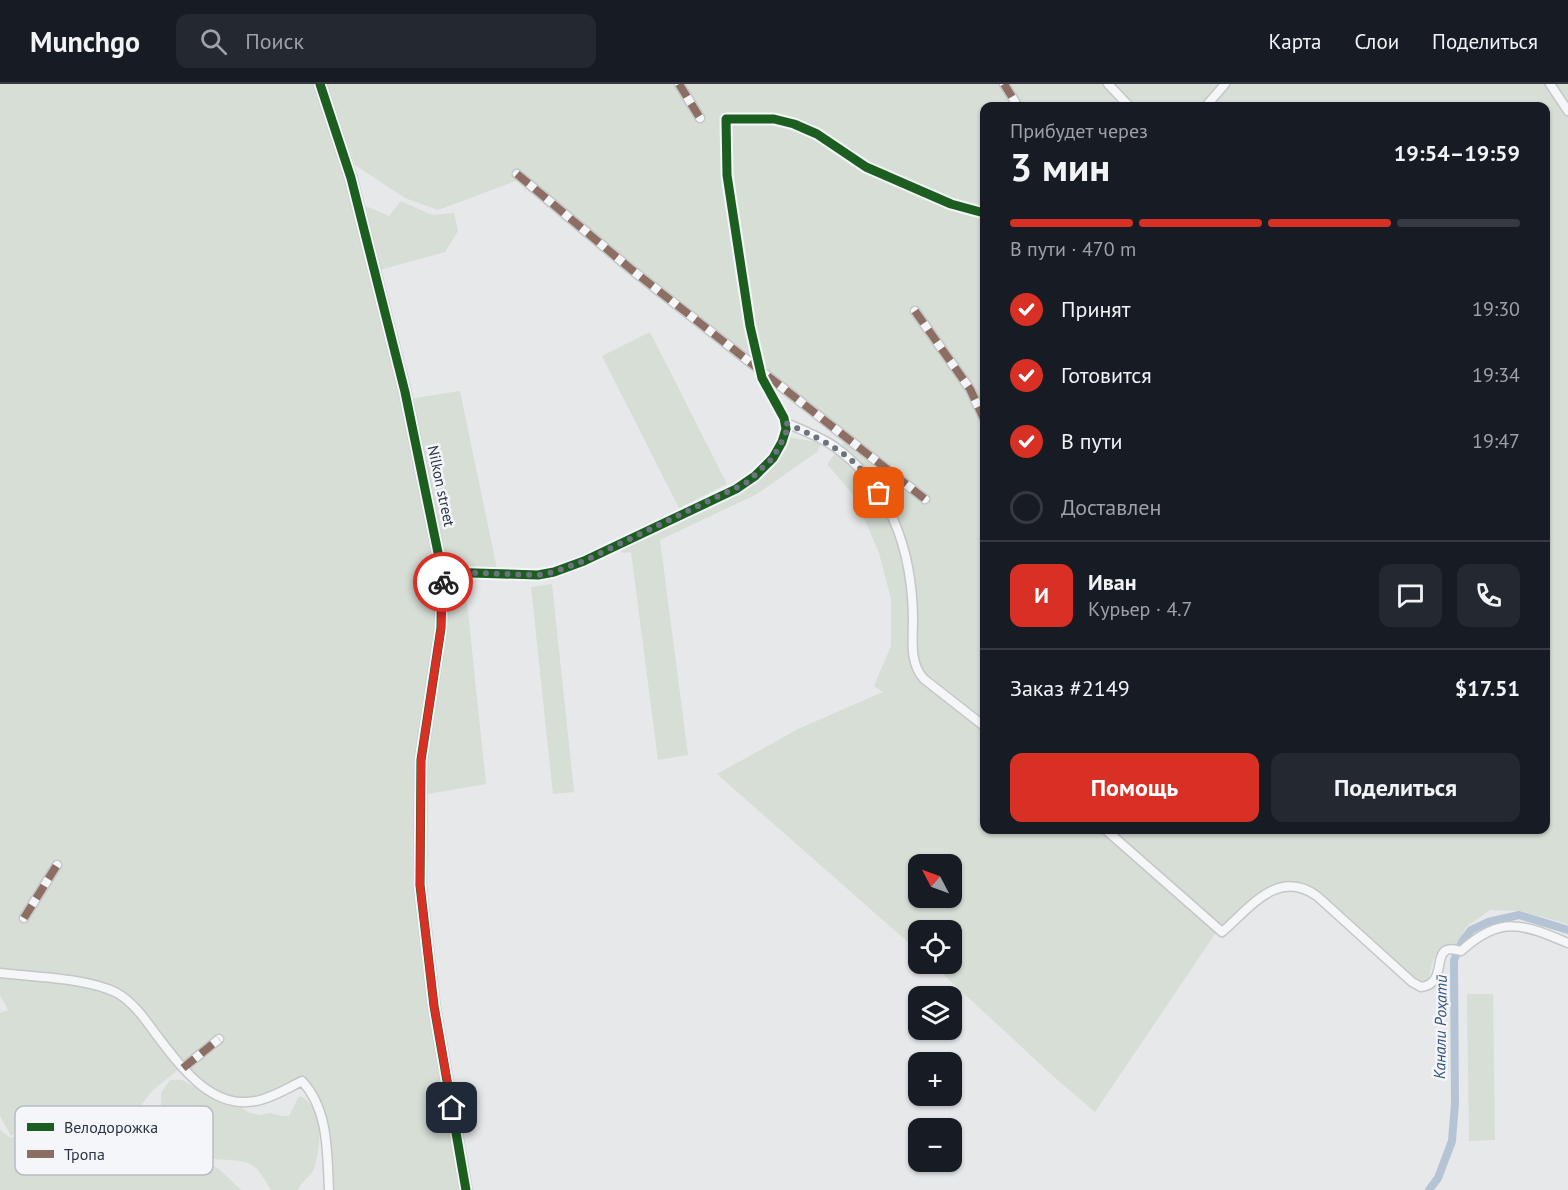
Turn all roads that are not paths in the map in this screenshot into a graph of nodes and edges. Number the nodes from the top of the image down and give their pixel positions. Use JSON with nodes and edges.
{"nodes":[{"id":1,"x":320,"y":84,"type":"edge"},
{"id":2,"x":679,"y":84,"type":"edge"},
{"id":3,"x":1004,"y":84,"type":"edge"},
{"id":4,"x":1108,"y":84,"type":"edge"},
{"id":5,"x":1225,"y":84,"type":"edge"},
{"id":6,"x":1550,"y":84,"type":"edge"},
{"id":7,"x":1015,"y":102,"type":"edge"},
{"id":8,"x":1125,"y":102,"type":"edge"},
{"id":9,"x":1209,"y":102,"type":"edge"},
{"id":10,"x":1568,"y":111,"type":"edge"},
{"id":11,"x":700,"y":118,"type":"dead end"},
{"id":12,"x":517,"y":174,"type":"dead end"},
{"id":13,"x":980,"y":212,"type":"edge"},
{"id":14,"x":915,"y":311,"type":"dead end"},
{"id":15,"x":761,"y":370,"type":"junction"},
{"id":16,"x":980,"y":411,"type":"edge"},
{"id":17,"x":786,"y":423,"type":"junction"},
{"id":18,"x":925,"y":499,"type":"dead end"},
{"id":19,"x":442,"y":572,"type":"junction"},
{"id":20,"x":980,"y":723,"type":"edge"},
{"id":21,"x":1111,"y":834,"type":"edge"},
{"id":22,"x":57,"y":865,"type":"dead end"},
{"id":23,"x":24,"y":918,"type":"dead end"},
{"id":24,"x":1568,"y":943,"type":"edge"},
{"id":25,"x":0,"y":973,"type":"edge"},
{"id":26,"x":219,"y":1040,"type":"dead end"},
{"id":27,"x":183,"y":1068,"type":"junction"},
{"id":28,"x":329,"y":1190,"type":"edge"},
{"id":29,"x":466,"y":1190,"type":"edge"}],
"edges":[{"from":1,"to":19,"type":"street","name":"Nilkon street"},
{"from":2,"to":11,"type":"street"},
{"from":3,"to":7,"type":"street"},
{"from":4,"to":8,"type":"street"},
{"from":5,"to":9,"type":"street"},
{"from":6,"to":10,"type":"street"},
{"from":12,"to":15,"type":"street"},
{"from":13,"to":15,"type":"street"},
{"from":14,"to":16,"type":"street"},
{"from":15,"to":17,"type":"street"},
{"from":15,"to":18,"type":"street"},
{"from":17,"to":19,"type":"street"},
{"from":17,"to":20,"type":"street"},
{"from":19,"to":29,"type":"street","name":"Nilkon street"},
{"from":21,"to":24,"type":"street"},
{"from":22,"to":23,"type":"street"},
{"from":25,"to":27,"type":"street"},
{"from":26,"to":27,"type":"street"},
{"from":27,"to":28,"type":"street"}]}
